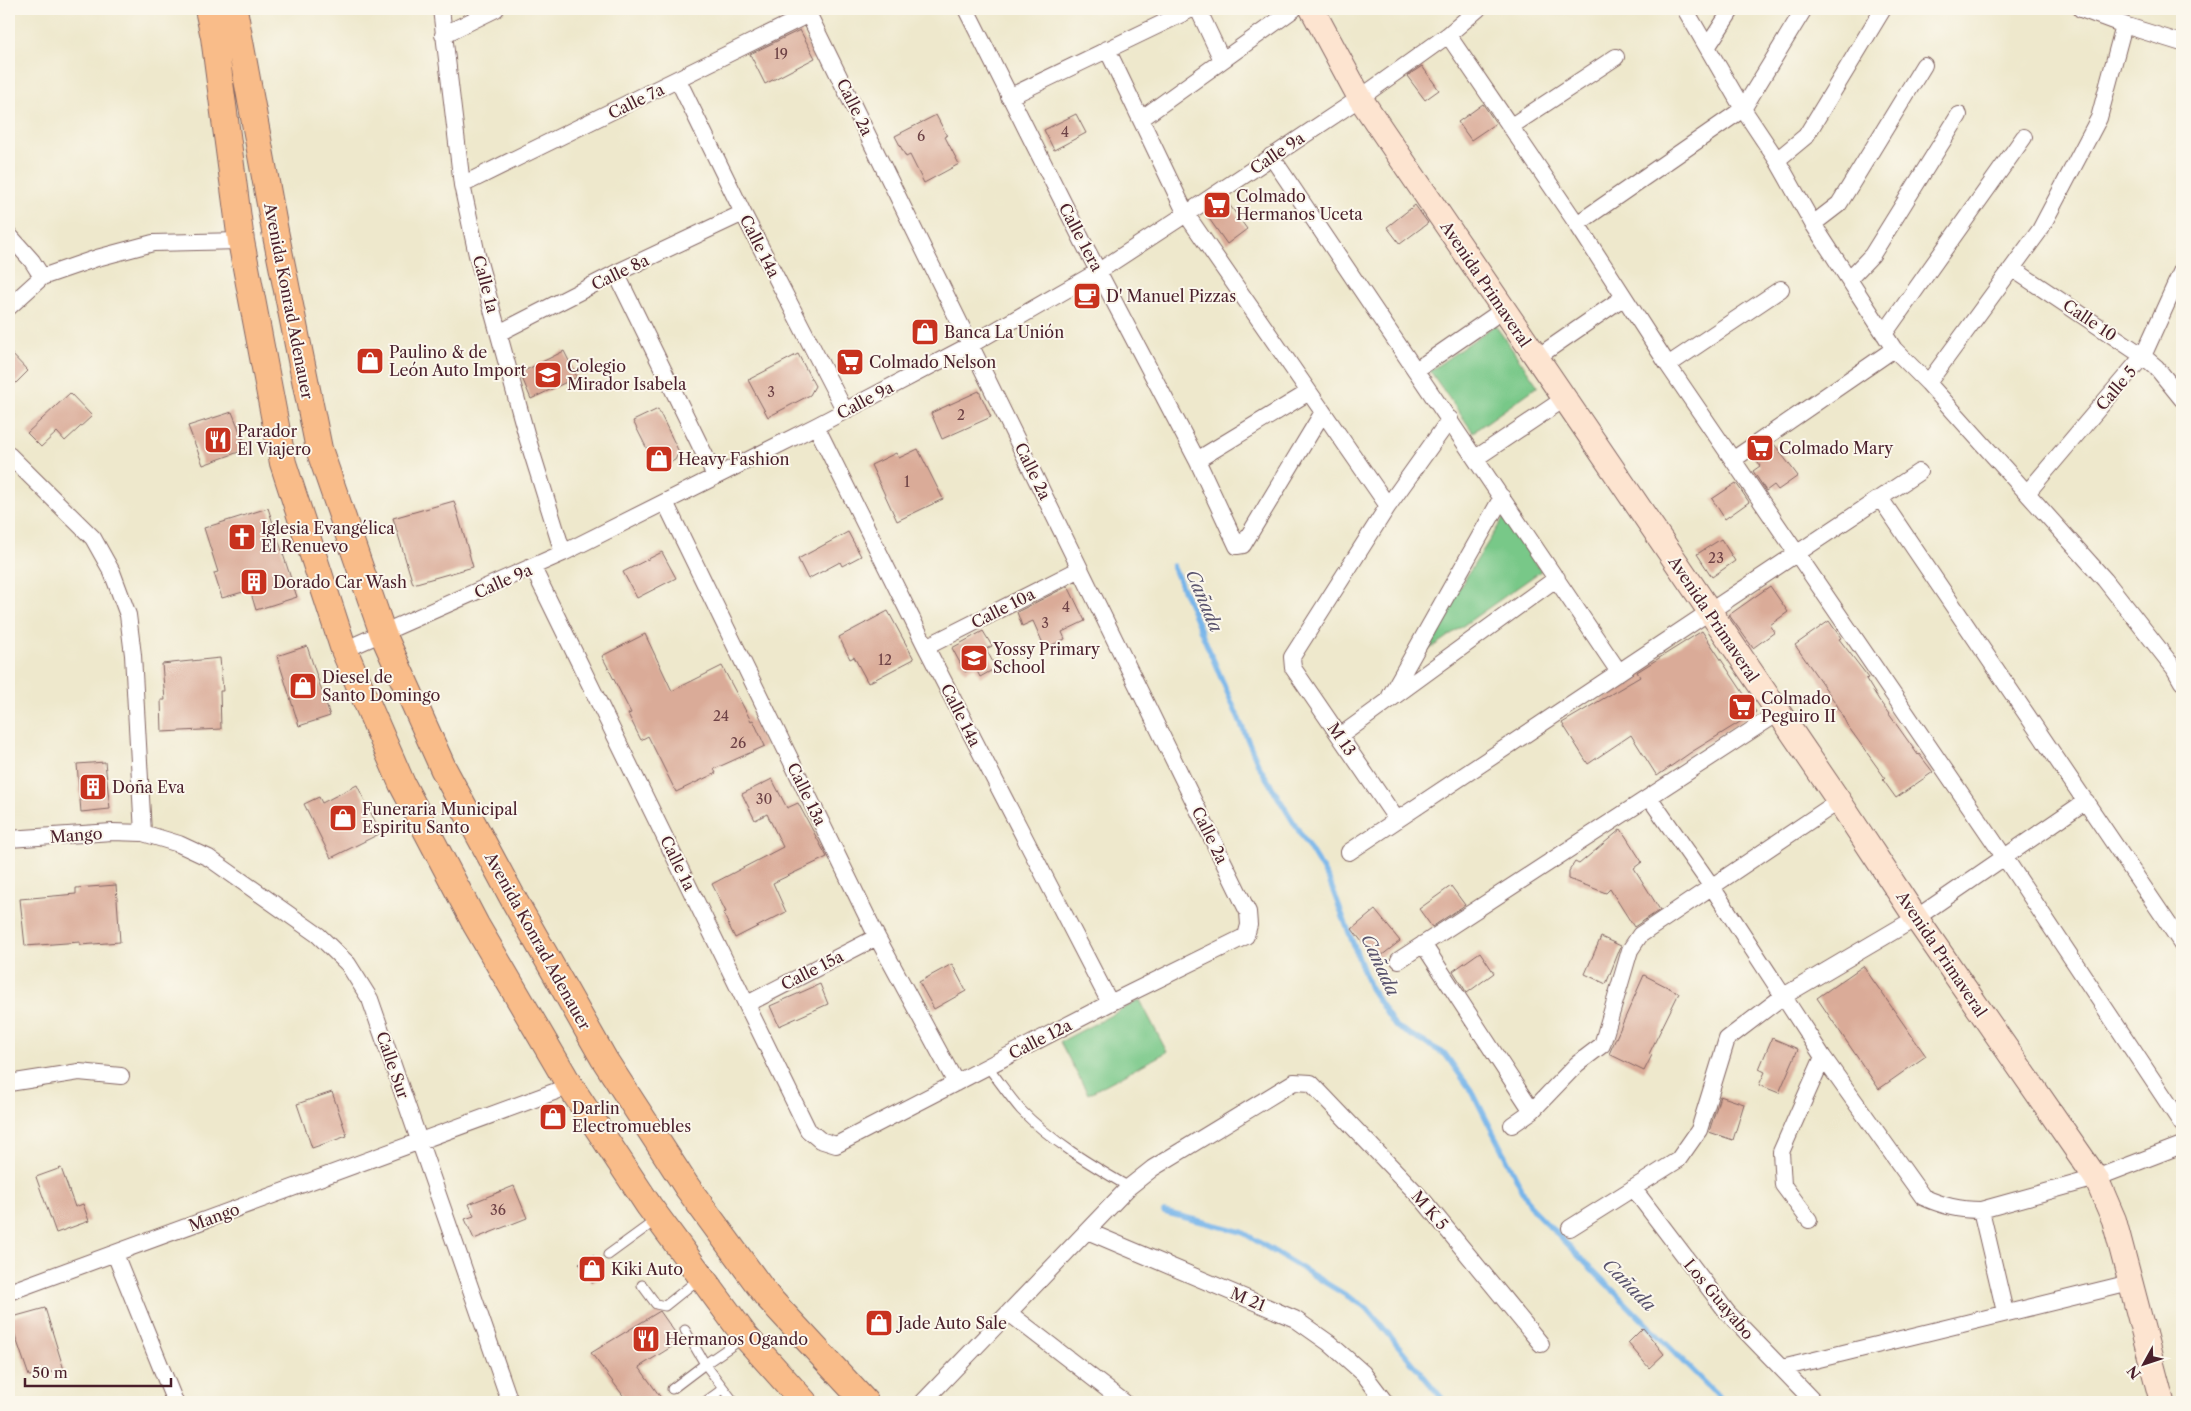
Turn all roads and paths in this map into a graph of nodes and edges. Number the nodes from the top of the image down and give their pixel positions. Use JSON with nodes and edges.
{"nodes":[{"id":1,"x":208,"y":9,"type":"edge"},
{"id":2,"x":234,"y":9,"type":"edge"},
{"id":3,"x":441,"y":9,"type":"edge"},
{"id":4,"x":496,"y":9,"type":"edge"},
{"id":5,"x":966,"y":9,"type":"edge"},
{"id":6,"x":1192,"y":9,"type":"edge"},
{"id":7,"x":1198,"y":9,"type":"edge"},
{"id":8,"x":1294,"y":9,"type":"edge"},
{"id":9,"x":1312,"y":9,"type":"edge"},
{"id":10,"x":1478,"y":9,"type":"edge"},
{"id":11,"x":1685,"y":9,"type":"edge"},
{"id":12,"x":1732,"y":9,"type":"edge"},
{"id":13,"x":1804,"y":9,"type":"edge"},
{"id":14,"x":1883,"y":9,"type":"edge"},
{"id":15,"x":2081,"y":9,"type":"edge"},
{"id":16,"x":808,"y":12,"type":"edge"},
{"id":17,"x":2106,"y":13,"type":"edge"},
{"id":18,"x":2124,"y":25,"type":"junction"},
{"id":19,"x":443,"y":35,"type":"junction"},
{"id":20,"x":1448,"y":35,"type":"junction"},
{"id":21,"x":2182,"y":44,"type":"edge"},
{"id":22,"x":1708,"y":46,"type":"junction"},
{"id":23,"x":1106,"y":49,"type":"junction"},
{"id":24,"x":1616,"y":56,"type":"dead end"},
{"id":25,"x":1222,"y":60,"type":"junction"},
{"id":26,"x":1924,"y":65,"type":"dead end"},
{"id":27,"x":678,"y":80,"type":"junction"},
{"id":28,"x":1009,"y":97,"type":"junction"},
{"id":29,"x":1360,"y":98,"type":"junction"},
{"id":30,"x":1743,"y":109,"type":"junction"},
{"id":31,"x":1959,"y":115,"type":"dead end"},
{"id":32,"x":1141,"y":119,"type":"junction"},
{"id":33,"x":1510,"y":127,"type":"junction"},
{"id":34,"x":2024,"y":137,"type":"dead end"},
{"id":35,"x":1271,"y":156,"type":"junction"},
{"id":36,"x":1777,"y":160,"type":"junction"},
{"id":37,"x":462,"y":185,"type":"junction"},
{"id":38,"x":743,"y":213,"type":"junction"},
{"id":39,"x":1186,"y":214,"type":"junction"},
{"id":40,"x":1577,"y":224,"type":"junction"},
{"id":41,"x":1813,"y":224,"type":"junction"},
{"id":42,"x":9,"y":235,"type":"edge"},
{"id":43,"x":241,"y":241,"type":"junction"},
{"id":44,"x":2013,"y":269,"type":"junction"},
{"id":45,"x":2182,"y":270,"type":"edge"},
{"id":46,"x":1098,"y":271,"type":"junction"},
{"id":47,"x":616,"y":273,"type":"junction"},
{"id":48,"x":42,"y":277,"type":"junction"},
{"id":49,"x":1850,"y":278,"type":"junction"},
{"id":50,"x":1781,"y":289,"type":"dead end"},
{"id":51,"x":1624,"y":297,"type":"junction"},
{"id":52,"x":9,"y":307,"type":"edge"},
{"id":53,"x":1503,"y":310,"type":"junction"},
{"id":54,"x":499,"y":333,"type":"junction"},
{"id":55,"x":1884,"y":334,"type":"junction"},
{"id":56,"x":972,"y":344,"type":"junction"},
{"id":57,"x":1894,"y":349,"type":"junction"},
{"id":58,"x":2143,"y":356,"type":"junction"},
{"id":59,"x":1536,"y":358,"type":"junction"},
{"id":60,"x":1668,"y":365,"type":"junction"},
{"id":61,"x":1416,"y":370,"type":"junction"},
{"id":62,"x":1928,"y":383,"type":"junction"},
{"id":63,"x":1308,"y":392,"type":"junction"},
{"id":64,"x":1564,"y":399,"type":"junction"},
{"id":65,"x":2182,"y":399,"type":"edge"},
{"id":66,"x":845,"y":411,"type":"junction"},
{"id":67,"x":1323,"y":412,"type":"junction"},
{"id":68,"x":1450,"y":419,"type":"junction"},
{"id":69,"x":816,"y":426,"type":"junction"},
{"id":70,"x":9,"y":455,"type":"edge"},
{"id":71,"x":1476,"y":458,"type":"junction"},
{"id":72,"x":1734,"y":459,"type":"junction"},
{"id":73,"x":1197,"y":460,"type":"junction"},
{"id":74,"x":1919,"y":472,"type":"dead end"},
{"id":75,"x":715,"y":476,"type":"junction"},
{"id":76,"x":2027,"y":493,"type":"junction"},
{"id":77,"x":1502,"y":497,"type":"junction"},
{"id":78,"x":1880,"y":498,"type":"junction"},
{"id":79,"x":665,"y":502,"type":"junction"},
{"id":80,"x":1388,"y":506,"type":"junction"},
{"id":81,"x":563,"y":553,"type":"junction"},
{"id":82,"x":1798,"y":553,"type":"junction"},
{"id":83,"x":533,"y":568,"type":"junction"},
{"id":84,"x":1080,"y":569,"type":"junction"},
{"id":85,"x":1557,"y":578,"type":"junction"},
{"id":86,"x":1709,"y":612,"type":"junction"},
{"id":87,"x":383,"y":634,"type":"junction"},
{"id":88,"x":926,"y":647,"type":"junction"},
{"id":89,"x":344,"y":650,"type":"junction"},
{"id":90,"x":1619,"y":672,"type":"junction"},
{"id":91,"x":2182,"y":682,"type":"edge"},
{"id":92,"x":1388,"y":701,"type":"junction"},
{"id":93,"x":1778,"y":713,"type":"junction"},
{"id":94,"x":1340,"y":736,"type":"junction"},
{"id":95,"x":1649,"y":797,"type":"junction"},
{"id":96,"x":1840,"y":801,"type":"junction"},
{"id":97,"x":2086,"y":801,"type":"junction"},
{"id":98,"x":1397,"y":820,"type":"junction"},
{"id":99,"x":143,"y":833,"type":"junction"},
{"id":100,"x":9,"y":840,"type":"edge"},
{"id":101,"x":1349,"y":852,"type":"dead end"},
{"id":102,"x":2005,"y":858,"type":"junction"},
{"id":103,"x":1712,"y":887,"type":"junction"},
{"id":104,"x":1916,"y":918,"type":"junction"},
{"id":105,"x":1246,"y":936,"type":"joint"},
{"id":106,"x":877,"y":937,"type":"junction"},
{"id":107,"x":1423,"y":944,"type":"junction"},
{"id":108,"x":2182,"y":944,"type":"edge"},
{"id":109,"x":1399,"y":960,"type":"dead end"},
{"id":110,"x":1782,"y":997,"type":"junction"},
{"id":111,"x":1110,"y":1003,"type":"junction"},
{"id":112,"x":747,"y":1004,"type":"junction"},
{"id":113,"x":1823,"y":1057,"type":"junction"},
{"id":114,"x":988,"y":1067,"type":"junction"},
{"id":115,"x":121,"y":1076,"type":"dead end"},
{"id":116,"x":9,"y":1083,"type":"edge"},
{"id":117,"x":956,"y":1083,"type":"junction"},
{"id":118,"x":570,"y":1086,"type":"junction"},
{"id":119,"x":1532,"y":1111,"type":"junction"},
{"id":120,"x":2182,"y":1124,"type":"edge"},
{"id":121,"x":1512,"y":1125,"type":"dead end"},
{"id":122,"x":420,"y":1140,"type":"junction"},
{"id":123,"x":836,"y":1145,"type":"joint"},
{"id":124,"x":2182,"y":1145,"type":"edge"},
{"id":125,"x":2096,"y":1178,"type":"junction"},
{"id":126,"x":1128,"y":1186,"type":"junction"},
{"id":127,"x":1634,"y":1188,"type":"junction"},
{"id":128,"x":1981,"y":1210,"type":"junction"},
{"id":129,"x":658,"y":1218,"type":"junction"},
{"id":130,"x":1809,"y":1220,"type":"dead end"},
{"id":131,"x":1570,"y":1228,"type":"dead end"},
{"id":132,"x":1087,"y":1231,"type":"junction"},
{"id":133,"x":115,"y":1254,"type":"junction"},
{"id":134,"x":608,"y":1254,"type":"dead end"},
{"id":135,"x":702,"y":1277,"type":"junction"},
{"id":136,"x":2130,"y":1283,"type":"junction"},
{"id":137,"x":642,"y":1285,"type":"dead end"},
{"id":138,"x":9,"y":1292,"type":"edge"},
{"id":139,"x":2004,"y":1312,"type":"junction"},
{"id":140,"x":1009,"y":1313,"type":"junction"},
{"id":141,"x":685,"y":1330,"type":"dead end"},
{"id":142,"x":745,"y":1336,"type":"junction"},
{"id":143,"x":1541,"y":1344,"type":"dead end"},
{"id":144,"x":705,"y":1364,"type":"junction"},
{"id":145,"x":1782,"y":1368,"type":"junction"},
{"id":146,"x":672,"y":1389,"type":"dead end"},
{"id":147,"x":722,"y":1389,"type":"junction"},
{"id":148,"x":175,"y":1402,"type":"edge"},
{"id":149,"x":510,"y":1402,"type":"edge"},
{"id":150,"x":705,"y":1402,"type":"edge"},
{"id":151,"x":734,"y":1402,"type":"edge"},
{"id":152,"x":804,"y":1402,"type":"edge"},
{"id":153,"x":865,"y":1402,"type":"edge"},
{"id":154,"x":923,"y":1402,"type":"edge"},
{"id":155,"x":1124,"y":1402,"type":"edge"},
{"id":156,"x":1385,"y":1402,"type":"edge"},
{"id":157,"x":1814,"y":1402,"type":"edge"},
{"id":158,"x":2162,"y":1402,"type":"edge"}],
"edges":[{"from":1,"to":43,"type":"main road","name":"Avenida Konrad Adenauer"},
{"from":2,"to":87,"type":"main road","name":"Avenida Konrad Adenauer"},
{"from":3,"to":19,"type":"street","name":"Calle 1a"},
{"from":4,"to":19,"type":"street"},
{"from":5,"to":28,"type":"street","name":"Calle 1era"},
{"from":6,"to":23,"type":"street"},
{"from":7,"to":25,"type":"street"},
{"from":8,"to":25,"type":"street"},
{"from":9,"to":29,"type":"street","name":"Avenida Primaveral"},
{"from":10,"to":20,"type":"street","name":"Calle 9a"},
{"from":11,"to":22,"type":"street"},
{"from":12,"to":22,"type":"street"},
{"from":13,"to":30,"type":"street"},
{"from":14,"to":36,"type":"street"},
{"from":15,"to":17,"type":"street"},
{"from":16,"to":27,"type":"street","name":"Calle 7a"},
{"from":16,"to":56,"type":"street","name":"Calle 2a"},
{"from":17,"to":18,"type":"street"},
{"from":18,"to":21,"type":"street"},
{"from":18,"to":44,"type":"street"},
{"from":19,"to":37,"type":"street","name":"Calle 1a"},
{"from":20,"to":29,"type":"street","name":"Calle 9a"},
{"from":20,"to":33,"type":"street"},
{"from":22,"to":30,"type":"street"},
{"from":23,"to":28,"type":"street"},
{"from":23,"to":32,"type":"street"},
{"from":24,"to":33,"type":"street"},
{"from":25,"to":32,"type":"street"},
{"from":26,"to":41,"type":"street"},
{"from":27,"to":37,"type":"street","name":"Calle 7a"},
{"from":27,"to":38,"type":"street","name":"Calle 14a"},
{"from":28,"to":46,"type":"street","name":"Calle 1era"},
{"from":29,"to":35,"type":"street","name":"Calle 9a"},
{"from":29,"to":53,"type":"street","name":"Avenida Primaveral"},
{"from":30,"to":36,"type":"street"},
{"from":30,"to":40,"type":"street"},
{"from":31,"to":49,"type":"street"},
{"from":32,"to":39,"type":"street"},
{"from":33,"to":40,"type":"street"},
{"from":34,"to":55,"type":"street"},
{"from":35,"to":39,"type":"street","name":"Calle 9a"},
{"from":35,"to":61,"type":"street"},
{"from":36,"to":41,"type":"street"},
{"from":37,"to":54,"type":"street","name":"Calle 1a"},
{"from":38,"to":47,"type":"street","name":"Calle 8a"},
{"from":38,"to":66,"type":"street","name":"Calle 14a"},
{"from":39,"to":46,"type":"street","name":"Calle 9a"},
{"from":39,"to":63,"type":"street"},
{"from":40,"to":51,"type":"street"},
{"from":41,"to":49,"type":"street"},
{"from":42,"to":48,"type":"street"},
{"from":43,"to":48,"type":"street"},
{"from":43,"to":89,"type":"main road","name":"Avenida Konrad Adenauer"},
{"from":44,"to":58,"type":"street","name":"Calle 10"},
{"from":44,"to":62,"type":"street"},
{"from":45,"to":58,"type":"street","name":"Calle 5"},
{"from":46,"to":56,"type":"street","name":"Calle 9a"},
{"from":46,"to":73,"type":"street","name":"Calle 1era"},
{"from":47,"to":54,"type":"street","name":"Calle 8a"},
{"from":47,"to":75,"type":"street"},
{"from":48,"to":52,"type":"street"},
{"from":49,"to":55,"type":"street"},
{"from":50,"to":60,"type":"street"},
{"from":51,"to":59,"type":"street"},
{"from":51,"to":60,"type":"street"},
{"from":53,"to":59,"type":"street","name":"Avenida Primaveral"},
{"from":53,"to":61,"type":"street"},
{"from":54,"to":81,"type":"street","name":"Calle 1a"},
{"from":55,"to":57,"type":"street"},
{"from":56,"to":66,"type":"street","name":"Calle 9a"},
{"from":56,"to":84,"type":"street","name":"Calle 2a"},
{"from":57,"to":62,"type":"street"},
{"from":57,"to":72,"type":"street"},
{"from":58,"to":65,"type":"street","name":"Calle 10"},
{"from":58,"to":76,"type":"street","name":"Calle 5"},
{"from":59,"to":64,"type":"street","name":"Avenida Primaveral"},
{"from":60,"to":72,"type":"street"},
{"from":61,"to":68,"type":"street"},
{"from":62,"to":76,"type":"street"},
{"from":63,"to":67,"type":"street"},
{"from":63,"to":73,"type":"street"},
{"from":64,"to":71,"type":"street"},
{"from":64,"to":86,"type":"street","name":"Avenida Primaveral"},
{"from":66,"to":69,"type":"street","name":"Calle 9a"},
{"from":67,"to":73,"type":"street","name":"Calle 1era"},
{"from":67,"to":80,"type":"street"},
{"from":68,"to":71,"type":"street"},
{"from":68,"to":80,"type":"street"},
{"from":69,"to":75,"type":"street","name":"Calle 9a"},
{"from":69,"to":88,"type":"street","name":"Calle 14a"},
{"from":70,"to":99,"type":"street"},
{"from":71,"to":77,"type":"street"},
{"from":72,"to":82,"type":"street"},
{"from":74,"to":78,"type":"street"},
{"from":75,"to":79,"type":"street","name":"Calle 9a"},
{"from":76,"to":91,"type":"street"},
{"from":77,"to":85,"type":"street"},
{"from":77,"to":92,"type":"street"},
{"from":78,"to":82,"type":"street"},
{"from":78,"to":97,"type":"street"},
{"from":79,"to":81,"type":"street","name":"Calle 9a"},
{"from":79,"to":106,"type":"street","name":"Calle 13a"},
{"from":80,"to":94,"type":"street","name":"M 13"},
{"from":81,"to":83,"type":"street","name":"Calle 9a"},
{"from":82,"to":86,"type":"street"},
{"from":82,"to":102,"type":"street"},
{"from":83,"to":87,"type":"street","name":"Calle 9a"},
{"from":83,"to":112,"type":"street","name":"Calle 1a"},
{"from":84,"to":88,"type":"street","name":"Calle 10a"},
{"from":84,"to":105,"type":"street","name":"Calle 2a"},
{"from":85,"to":90,"type":"street"},
{"from":85,"to":92,"type":"street"},
{"from":86,"to":90,"type":"street"},
{"from":86,"to":93,"type":"street","name":"Avenida Primaveral"},
{"from":87,"to":89,"type":"street","name":"Calle 9a"},
{"from":87,"to":153,"type":"main road","name":"Avenida Konrad Adenauer"},
{"from":88,"to":111,"type":"street","name":"Calle 14a"},
{"from":89,"to":118,"type":"main road","name":"Avenida Konrad Adenauer"},
{"from":90,"to":98,"type":"street"},
{"from":92,"to":94,"type":"street"},
{"from":93,"to":95,"type":"street"},
{"from":93,"to":96,"type":"street","name":"Avenida Primaveral"},
{"from":94,"to":98,"type":"street","name":"M 13"},
{"from":95,"to":103,"type":"street"},
{"from":95,"to":107,"type":"street"},
{"from":96,"to":103,"type":"street"},
{"from":96,"to":104,"type":"street","name":"Avenida Primaveral"},
{"from":97,"to":102,"type":"street"},
{"from":97,"to":108,"type":"street"},
{"from":98,"to":101,"type":"street"},
{"from":99,"to":100,"type":"street","name":"Mango"},
{"from":99,"to":122,"type":"street","name":"Calle Sur"},
{"from":102,"to":104,"type":"street"},
{"from":102,"to":120,"type":"street"},
{"from":103,"to":110,"type":"street"},
{"from":103,"to":119,"type":"street"},
{"from":104,"to":110,"type":"street"},
{"from":104,"to":125,"type":"street","name":"Avenida Primaveral"},
{"from":105,"to":111,"type":"street","name":"Calle 12a"},
{"from":106,"to":112,"type":"street","name":"Calle 15a"},
{"from":106,"to":117,"type":"street","name":"Calle 13a"},
{"from":107,"to":109,"type":"street"},
{"from":107,"to":119,"type":"street"},
{"from":110,"to":113,"type":"street"},
{"from":110,"to":127,"type":"street"},
{"from":111,"to":114,"type":"street","name":"Calle 12a"},
{"from":112,"to":123,"type":"street","name":"Calle 1a"},
{"from":113,"to":128,"type":"street"},
{"from":113,"to":130,"type":"street"},
{"from":114,"to":117,"type":"street","name":"Calle 12a"},
{"from":114,"to":126,"type":"lane"},
{"from":115,"to":116,"type":"street"},
{"from":117,"to":123,"type":"street","name":"Calle 12a"},
{"from":118,"to":122,"type":"street","name":"Mango"},
{"from":118,"to":129,"type":"main road","name":"Avenida Konrad Adenauer"},
{"from":119,"to":121,"type":"street"},
{"from":122,"to":133,"type":"street","name":"Mango"},
{"from":122,"to":149,"type":"street","name":"Calle Sur"},
{"from":124,"to":125,"type":"street"},
{"from":125,"to":128,"type":"street"},
{"from":125,"to":136,"type":"street","name":"Avenida Primaveral"},
{"from":126,"to":132,"type":"street"},
{"from":126,"to":143,"type":"street","name":"M K 5"},
{"from":127,"to":131,"type":"street"},
{"from":127,"to":145,"type":"street","name":"Los Guayabo"},
{"from":128,"to":139,"type":"street"},
{"from":129,"to":134,"type":"lane"},
{"from":129,"to":135,"type":"main road","name":"Avenida Konrad Adenauer"},
{"from":132,"to":140,"type":"street"},
{"from":132,"to":156,"type":"street","name":"M 21"},
{"from":133,"to":138,"type":"street","name":"Mango"},
{"from":133,"to":148,"type":"street"},
{"from":135,"to":137,"type":"lane"},
{"from":135,"to":142,"type":"main road","name":"Avenida Konrad Adenauer"},
{"from":136,"to":139,"type":"street"},
{"from":136,"to":158,"type":"street","name":"Avenida Primaveral"},
{"from":139,"to":145,"type":"street"},
{"from":140,"to":154,"type":"street"},
{"from":140,"to":155,"type":"street"},
{"from":141,"to":144,"type":"lane"},
{"from":142,"to":144,"type":"lane"},
{"from":142,"to":152,"type":"main road","name":"Avenida Konrad Adenauer"},
{"from":144,"to":146,"type":"lane"},
{"from":144,"to":147,"type":"lane"},
{"from":145,"to":157,"type":"street","name":"Los Guayabo"},
{"from":147,"to":150,"type":"lane"},
{"from":147,"to":151,"type":"lane"}]}
